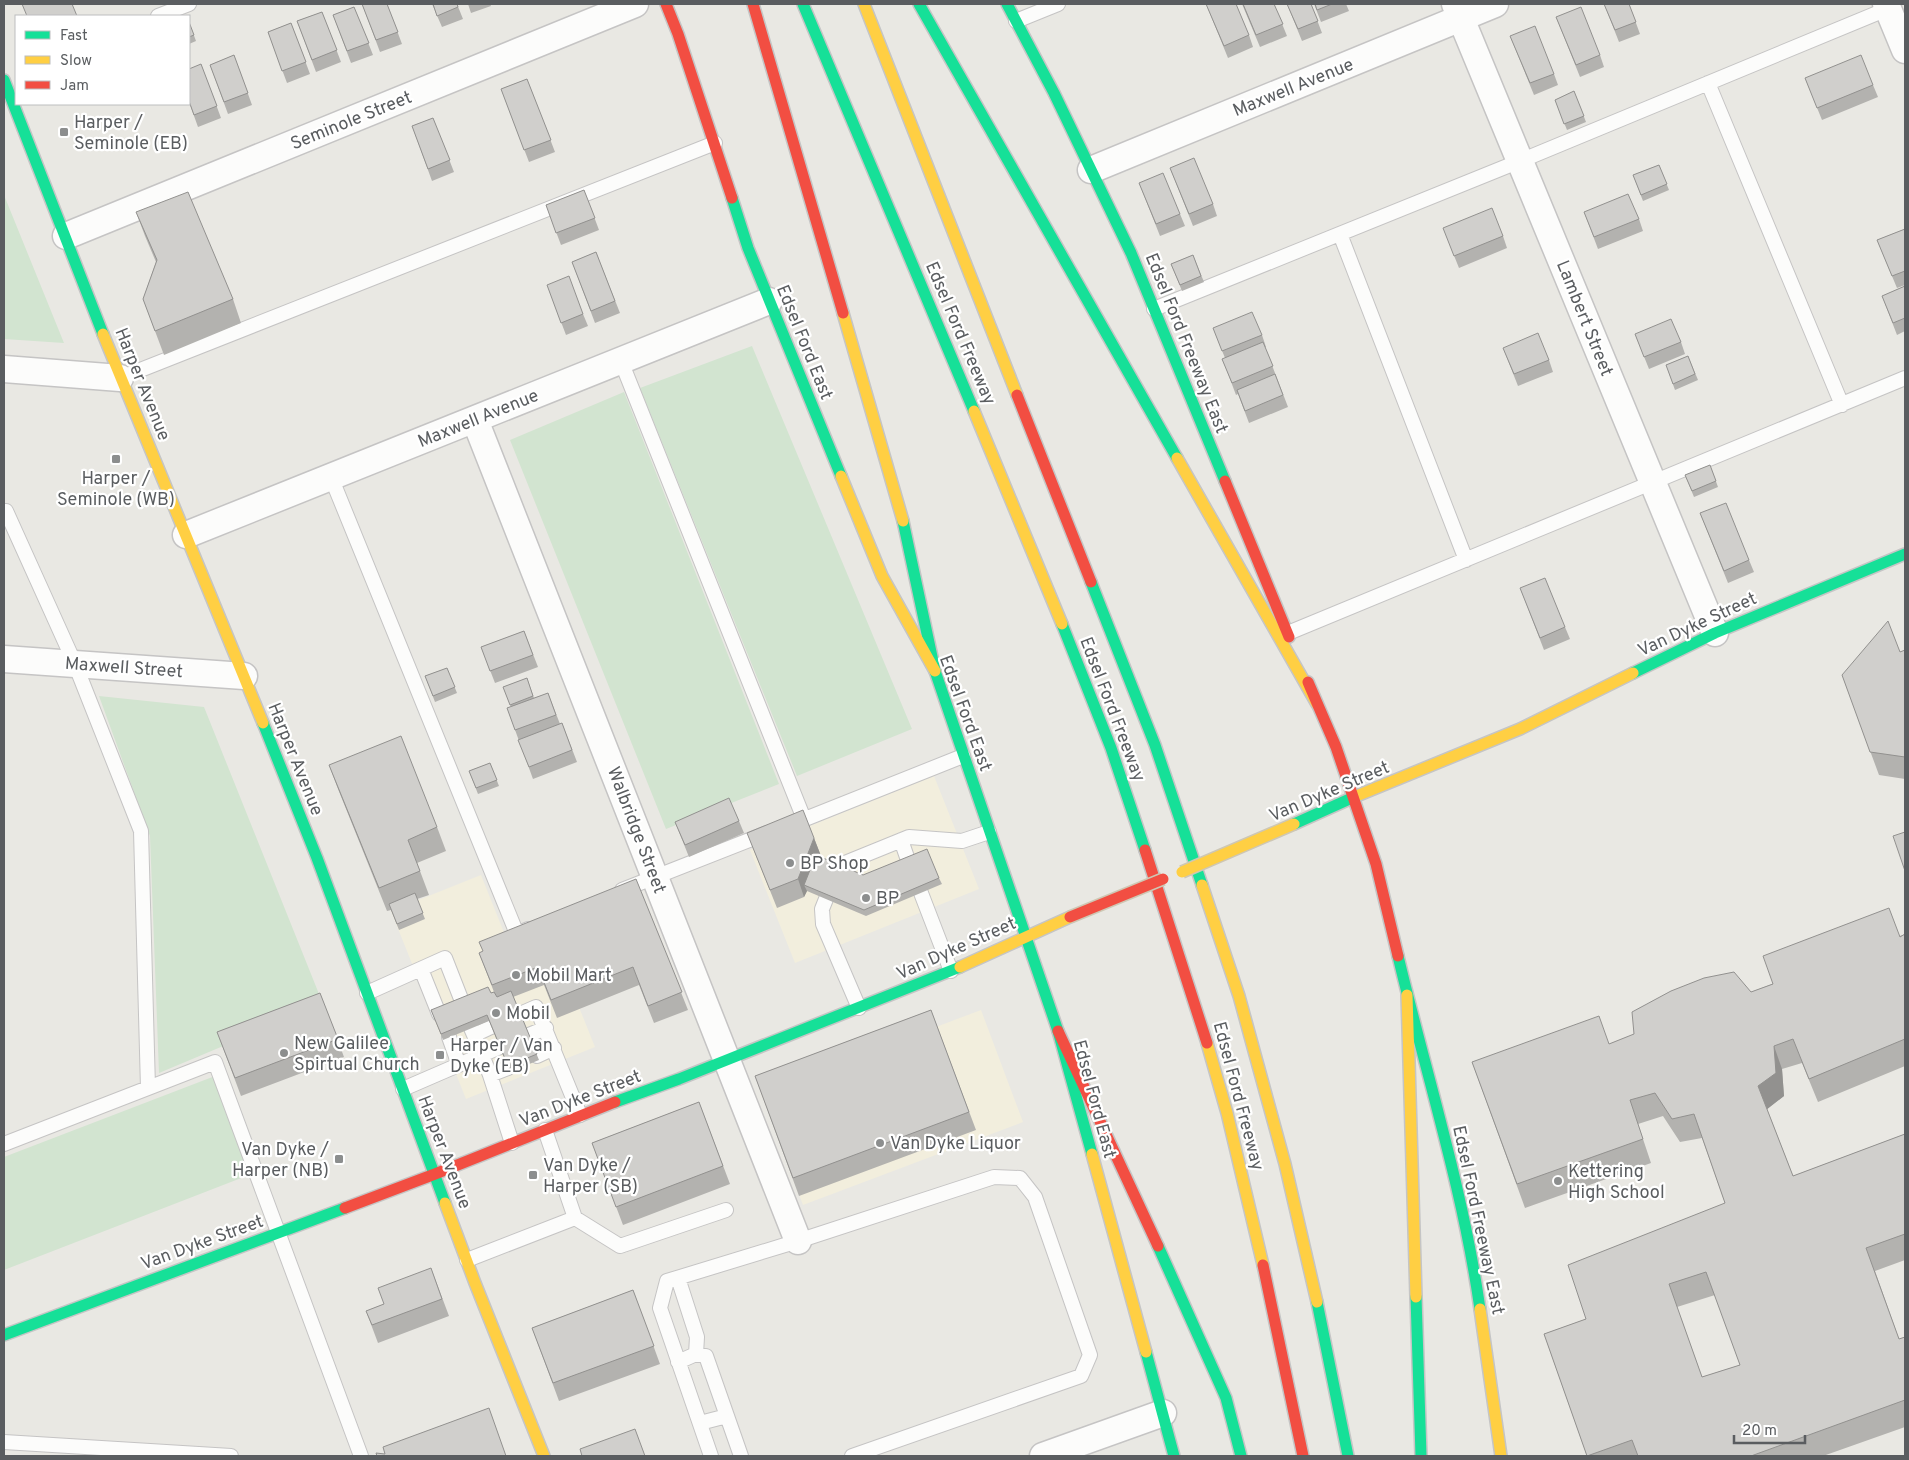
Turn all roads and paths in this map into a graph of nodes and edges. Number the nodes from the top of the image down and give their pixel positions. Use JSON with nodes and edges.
{"nodes":[{"id":1,"x":189,"y":4,"type":"edge"},
{"id":2,"x":635,"y":4,"type":"edge"},
{"id":3,"x":666,"y":4,"type":"edge"},
{"id":4,"x":753,"y":4,"type":"edge"},
{"id":5,"x":803,"y":4,"type":"edge"},
{"id":6,"x":864,"y":4,"type":"edge"},
{"id":7,"x":919,"y":4,"type":"edge"},
{"id":8,"x":1007,"y":4,"type":"edge"},
{"id":9,"x":1058,"y":4,"type":"edge"},
{"id":10,"x":1495,"y":4,"type":"edge"},
{"id":11,"x":1892,"y":5,"type":"edge"},
{"id":12,"x":1458,"y":11,"type":"edge"},
{"id":13,"x":161,"y":15,"type":"edge"},
{"id":14,"x":1016,"y":21,"type":"junction"},
{"id":15,"x":1905,"y":50,"type":"edge"},
{"id":16,"x":4,"y":80,"type":"edge"},
{"id":17,"x":1708,"y":83,"type":"junction"},
{"id":18,"x":715,"y":144,"type":"junction"},
{"id":19,"x":1520,"y":161,"type":"junction"},
{"id":20,"x":1091,"y":170,"type":"junction"},
{"id":21,"x":1340,"y":234,"type":"junction"},
{"id":22,"x":66,"y":236,"type":"junction"},
{"id":23,"x":769,"y":301,"type":"junction"},
{"id":24,"x":1154,"y":309,"type":"junction"},
{"id":25,"x":621,"y":361,"type":"junction"},
{"id":26,"x":4,"y":369,"type":"edge"},
{"id":27,"x":120,"y":378,"type":"junction"},
{"id":28,"x":1905,"y":378,"type":"edge"},
{"id":29,"x":1842,"y":405,"type":"junction"},
{"id":30,"x":475,"y":420,"type":"junction"},
{"id":31,"x":331,"y":477,"type":"junction"},
{"id":32,"x":1653,"y":483,"type":"junction"},
{"id":33,"x":4,"y":511,"type":"edge"},
{"id":34,"x":186,"y":535,"type":"junction"},
{"id":35,"x":1905,"y":554,"type":"edge"},
{"id":36,"x":1466,"y":560,"type":"junction"},
{"id":37,"x":1288,"y":633,"type":"junction"},
{"id":38,"x":1715,"y":633,"type":"junction"},
{"id":39,"x":4,"y":659,"type":"edge"},
{"id":40,"x":75,"y":664,"type":"junction"},
{"id":41,"x":935,"y":671,"type":"junction"},
{"id":42,"x":244,"y":676,"type":"junction"},
{"id":43,"x":1317,"y":704,"type":"junction"},
{"id":44,"x":963,"y":756,"type":"junction"},
{"id":45,"x":1354,"y":798,"type":"junction"},
{"id":46,"x":804,"y":819,"type":"junction"},
{"id":47,"x":989,"y":832,"type":"junction"},
{"id":48,"x":901,"y":840,"type":"junction"},
{"id":49,"x":910,"y":863,"type":"edge"},
{"id":50,"x":836,"y":869,"type":"edge"},
{"id":51,"x":655,"y":877,"type":"junction"},
{"id":52,"x":921,"y":893,"type":"edge"},
{"id":53,"x":609,"y":896,"type":"edge"},
{"id":54,"x":826,"y":899,"type":"edge"},
{"id":55,"x":545,"y":922,"type":"edge"},
{"id":56,"x":1025,"y":937,"type":"junction"},
{"id":57,"x":421,"y":969,"type":"junction"},
{"id":58,"x":950,"y":971,"type":"junction"},
{"id":59,"x":367,"y":993,"type":"junction"},
{"id":60,"x":1407,"y":995,"type":"junction"},
{"id":61,"x":463,"y":1004,"type":"edge"},
{"id":62,"x":859,"y":1008,"type":"junction"},
{"id":63,"x":439,"y":1014,"type":"edge"},
{"id":64,"x":520,"y":1014,"type":"edge"},
{"id":65,"x":491,"y":1027,"type":"edge"},
{"id":66,"x":546,"y":1028,"type":"junction"},
{"id":67,"x":1058,"y":1031,"type":"junction"},
{"id":68,"x":528,"y":1035,"type":"edge"},
{"id":69,"x":449,"y":1037,"type":"edge"},
{"id":70,"x":500,"y":1048,"type":"edge"},
{"id":71,"x":554,"y":1048,"type":"junction"},
{"id":72,"x":482,"y":1054,"type":"junction"},
{"id":73,"x":537,"y":1056,"type":"edge"},
{"id":74,"x":727,"y":1060,"type":"junction"},
{"id":75,"x":459,"y":1065,"type":"junction"},
{"id":76,"x":508,"y":1068,"type":"edge"},
{"id":77,"x":490,"y":1075,"type":"junction"},
{"id":78,"x":148,"y":1088,"type":"junction"},
{"id":79,"x":403,"y":1089,"type":"junction"},
{"id":80,"x":580,"y":1115,"type":"junction"},
{"id":81,"x":545,"y":1130,"type":"junction"},
{"id":82,"x":512,"y":1143,"type":"junction"},
{"id":83,"x":4,"y":1144,"type":"edge"},
{"id":84,"x":435,"y":1174,"type":"junction"},
{"id":85,"x":726,"y":1210,"type":"dead end"},
{"id":86,"x":576,"y":1218,"type":"junction"},
{"id":87,"x":278,"y":1233,"type":"junction"},
{"id":88,"x":798,"y":1242,"type":"junction"},
{"id":89,"x":466,"y":1260,"type":"junction"},
{"id":90,"x":678,"y":1278,"type":"junction"},
{"id":91,"x":4,"y":1335,"type":"edge"},
{"id":92,"x":696,"y":1354,"type":"junction"},
{"id":93,"x":678,"y":1362,"type":"junction"},
{"id":94,"x":1164,"y":1413,"type":"junction"},
{"id":95,"x":727,"y":1416,"type":"junction"},
{"id":96,"x":700,"y":1424,"type":"junction"},
{"id":97,"x":4,"y":1442,"type":"edge"},
{"id":98,"x":231,"y":1456,"type":"edge"},
{"id":99,"x":361,"y":1456,"type":"edge"},
{"id":100,"x":544,"y":1456,"type":"edge"},
{"id":101,"x":711,"y":1456,"type":"edge"},
{"id":102,"x":741,"y":1456,"type":"edge"},
{"id":103,"x":852,"y":1456,"type":"edge"},
{"id":104,"x":1043,"y":1456,"type":"edge"},
{"id":105,"x":1174,"y":1456,"type":"edge"},
{"id":106,"x":1241,"y":1456,"type":"edge"},
{"id":107,"x":1303,"y":1456,"type":"edge"},
{"id":108,"x":1348,"y":1456,"type":"edge"},
{"id":109,"x":1421,"y":1456,"type":"edge"},
{"id":110,"x":1501,"y":1456,"type":"edge"}],
"edges":[{"from":1,"to":13,"type":"lane"},
{"from":2,"to":22,"type":"street","name":"Seminole Street"},
{"from":3,"to":18,"type":"main road","name":"Edsel Ford East"},
{"from":4,"to":41,"type":"main road"},
{"from":5,"to":107,"type":"main road","name":"Edsel Ford Freeway"},
{"from":6,"to":108,"type":"main road","name":"Edsel Ford Freeway"},
{"from":7,"to":43,"type":"main road"},
{"from":8,"to":14,"type":"main road","name":"Edsel Ford Freeway East"},
{"from":9,"to":14,"type":"lane"},
{"from":10,"to":12,"type":"street","name":"Maxwell Avenue"},
{"from":11,"to":15,"type":"street"},
{"from":11,"to":17,"type":"lane"},
{"from":12,"to":19,"type":"street","name":"Lambert Street"},
{"from":12,"to":20,"type":"street","name":"Maxwell Avenue"},
{"from":14,"to":20,"type":"main road","name":"Edsel Ford Freeway East"},
{"from":16,"to":22,"type":"main road","name":"Harper Avenue"},
{"from":17,"to":19,"type":"lane"},
{"from":17,"to":29,"type":"lane"},
{"from":18,"to":23,"type":"main road","name":"Edsel Ford East"},
{"from":18,"to":27,"type":"lane"},
{"from":19,"to":21,"type":"lane"},
{"from":19,"to":32,"type":"street","name":"Lambert Street"},
{"from":20,"to":24,"type":"main road","name":"Edsel Ford Freeway East"},
{"from":21,"to":24,"type":"lane"},
{"from":21,"to":36,"type":"lane"},
{"from":22,"to":27,"type":"main road","name":"Harper Avenue"},
{"from":23,"to":25,"type":"street","name":"Maxwell Avenue"},
{"from":23,"to":41,"type":"main road","name":"Edsel Ford East"},
{"from":24,"to":37,"type":"main road","name":"Edsel Ford Freeway East"},
{"from":25,"to":30,"type":"street","name":"Maxwell Avenue"},
{"from":25,"to":46,"type":"lane"},
{"from":26,"to":27,"type":"street"},
{"from":27,"to":34,"type":"main road","name":"Harper Avenue"},
{"from":28,"to":29,"type":"lane"},
{"from":29,"to":32,"type":"lane"},
{"from":30,"to":31,"type":"street","name":"Maxwell Avenue"},
{"from":30,"to":51,"type":"street","name":"Walbridge Street"},
{"from":31,"to":34,"type":"street","name":"Maxwell Avenue"},
{"from":31,"to":55,"type":"lane"},
{"from":32,"to":36,"type":"lane"},
{"from":32,"to":38,"type":"street","name":"Lambert Street"},
{"from":33,"to":40,"type":"lane"},
{"from":34,"to":42,"type":"main road","name":"Harper Avenue"},
{"from":35,"to":38,"type":"main road","name":"Van Dyke Street"},
{"from":36,"to":37,"type":"lane"},
{"from":37,"to":43,"type":"main road","name":"Edsel Ford Freeway East"},
{"from":38,"to":45,"type":"main road","name":"Van Dyke Street"},
{"from":39,"to":40,"type":"street","name":"Maxwell Street"},
{"from":40,"to":42,"type":"street","name":"Maxwell Street"},
{"from":40,"to":78,"type":"lane"},
{"from":41,"to":44,"type":"main road","name":"Edsel Ford East"},
{"from":42,"to":59,"type":"main road","name":"Harper Avenue"},
{"from":43,"to":45,"type":"main road"},
{"from":44,"to":46,"type":"lane"},
{"from":44,"to":47,"type":"main road","name":"Edsel Ford East"},
{"from":45,"to":56,"type":"main road","name":"Van Dyke Street","bridge":true},
{"from":45,"to":60,"type":"main road"},
{"from":46,"to":51,"type":"lane"},
{"from":47,"to":48,"type":"lane"},
{"from":47,"to":56,"type":"main road","name":"Edsel Ford East"},
{"from":48,"to":49,"type":"lane"},
{"from":48,"to":50,"type":"lane"},
{"from":51,"to":53,"type":"lane"},
{"from":51,"to":74,"type":"street","name":"Walbridge Street"},
{"from":52,"to":58,"type":"lane"},
{"from":54,"to":62,"type":"lane"},
{"from":56,"to":58,"type":"main road","name":"Van Dyke Street"},
{"from":56,"to":67,"type":"main road","name":"Edsel Ford East"},
{"from":57,"to":59,"type":"lane"},
{"from":57,"to":61,"type":"lane"},
{"from":57,"to":63,"type":"lane"},
{"from":58,"to":62,"type":"main road","name":"Van Dyke Street"},
{"from":59,"to":79,"type":"main road","name":"Harper Avenue"},
{"from":60,"to":109,"type":"main road"},
{"from":60,"to":110,"type":"main road","name":"Edsel Ford Freeway East"},
{"from":62,"to":74,"type":"main road","name":"Van Dyke Street"},
{"from":64,"to":66,"type":"lane"},
{"from":65,"to":72,"type":"lane"},
{"from":66,"to":68,"type":"lane"},
{"from":66,"to":71,"type":"lane"},
{"from":67,"to":94,"type":"main road","name":"Edsel Ford East"},
{"from":67,"to":106,"type":"main road"},
{"from":69,"to":75,"type":"lane"},
{"from":70,"to":72,"type":"lane"},
{"from":71,"to":73,"type":"lane"},
{"from":71,"to":80,"type":"lane"},
{"from":72,"to":75,"type":"lane"},
{"from":72,"to":77,"type":"lane"},
{"from":74,"to":80,"type":"main road","name":"Van Dyke Street"},
{"from":74,"to":88,"type":"street","name":"Walbridge Street"},
{"from":75,"to":79,"type":"lane"},
{"from":76,"to":77,"type":"lane"},
{"from":77,"to":82,"type":"lane"},
{"from":78,"to":83,"type":"lane"},
{"from":78,"to":87,"type":"lane"},
{"from":79,"to":84,"type":"main road","name":"Harper Avenue"},
{"from":80,"to":81,"type":"main road","name":"Van Dyke Street"},
{"from":81,"to":82,"type":"main road","name":"Van Dyke Street"},
{"from":81,"to":86,"type":"lane"},
{"from":82,"to":84,"type":"main road","name":"Van Dyke Street"},
{"from":84,"to":87,"type":"main road","name":"Van Dyke Street"},
{"from":84,"to":89,"type":"main road","name":"Harper Avenue"},
{"from":85,"to":86,"type":"lane"},
{"from":86,"to":89,"type":"lane"},
{"from":87,"to":91,"type":"main road","name":"Van Dyke Street"},
{"from":87,"to":99,"type":"lane"},
{"from":88,"to":90,"type":"lane"},
{"from":88,"to":103,"type":"lane"},
{"from":89,"to":100,"type":"main road","name":"Harper Avenue"},
{"from":90,"to":92,"type":"lane"},
{"from":90,"to":93,"type":"lane"},
{"from":92,"to":93,"type":"lane"},
{"from":92,"to":95,"type":"lane"},
{"from":93,"to":96,"type":"lane"},
{"from":94,"to":104,"type":"street"},
{"from":94,"to":105,"type":"main road","name":"Edsel Ford East"},
{"from":95,"to":96,"type":"lane"},
{"from":95,"to":102,"type":"lane"},
{"from":96,"to":101,"type":"lane"},
{"from":97,"to":98,"type":"lane"}]}
